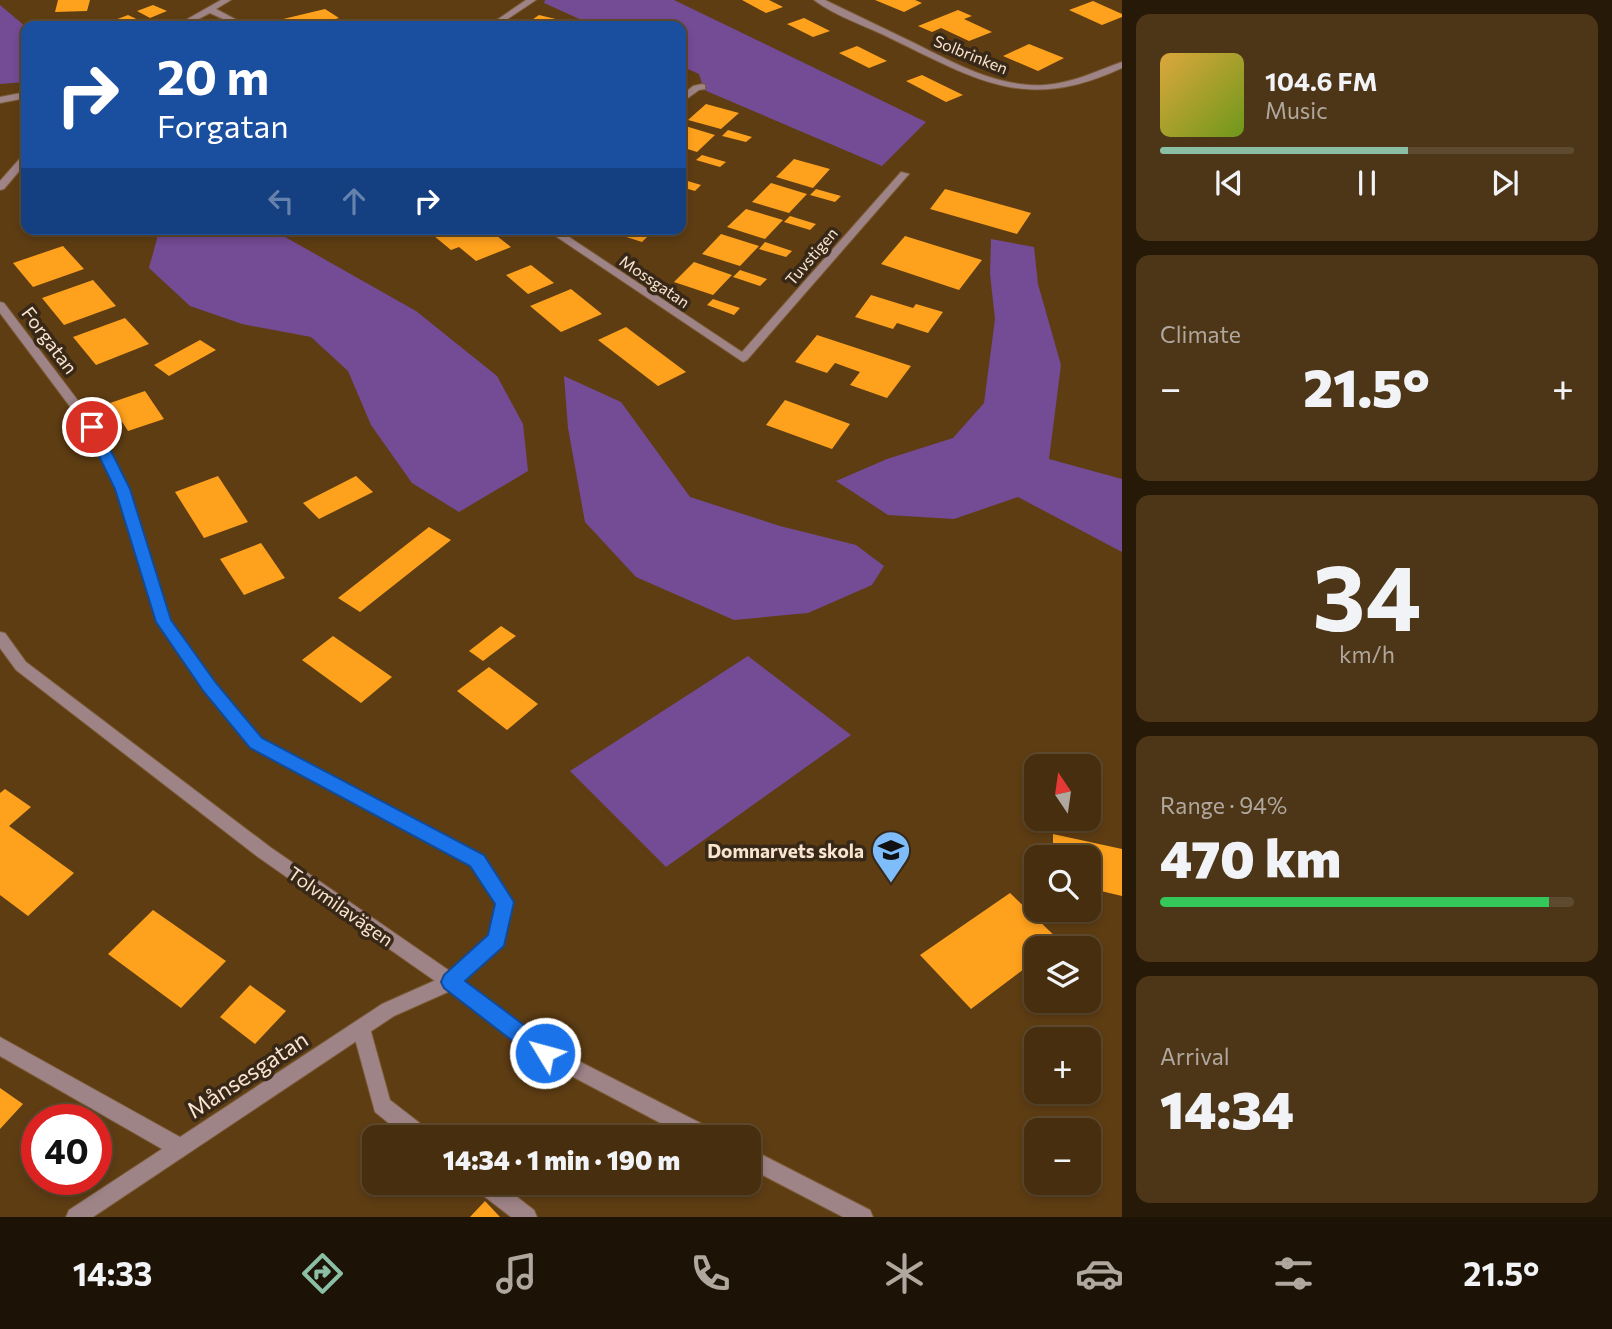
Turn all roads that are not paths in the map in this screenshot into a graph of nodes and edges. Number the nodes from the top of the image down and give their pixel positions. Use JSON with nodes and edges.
{"nodes":[{"id":1,"x":228,"y":0,"type":"edge"},
{"id":2,"x":531,"y":0,"type":"edge"},
{"id":3,"x":818,"y":0,"type":"edge"},
{"id":4,"x":211,"y":10,"type":"junction"},
{"id":5,"x":189,"y":21,"type":"edge"},
{"id":6,"x":234,"y":21,"type":"edge"},
{"id":7,"x":500,"y":21,"type":"edge"},
{"id":8,"x":1122,"y":65,"type":"edge"},
{"id":9,"x":702,"y":87,"type":"dead end"},
{"id":10,"x":21,"y":96,"type":"edge"},
{"id":11,"x":686,"y":96,"type":"edge"},
{"id":12,"x":0,"y":100,"type":"edge"},
{"id":13,"x":21,"y":163,"type":"edge"},
{"id":14,"x":904,"y":174,"type":"dead end"},
{"id":15,"x":0,"y":187,"type":"edge"},
{"id":16,"x":559,"y":235,"type":"edge"},
{"id":17,"x":0,"y":305,"type":"edge"},
{"id":18,"x":743,"y":358,"type":"joint"},
{"id":19,"x":0,"y":637,"type":"edge"},
{"id":20,"x":451,"y":982,"type":"junction"},
{"id":21,"x":361,"y":1028,"type":"junction"},
{"id":22,"x":0,"y":1046,"type":"edge"},
{"id":23,"x":406,"y":1125,"type":"edge"},
{"id":24,"x":684,"y":1125,"type":"edge"},
{"id":25,"x":180,"y":1148,"type":"junction"},
{"id":26,"x":761,"y":1164,"type":"edge"},
{"id":27,"x":499,"y":1195,"type":"edge"},
{"id":28,"x":76,"y":1217,"type":"edge"},
{"id":29,"x":527,"y":1217,"type":"edge"},
{"id":30,"x":863,"y":1217,"type":"edge"}],
"edges":[{"from":1,"to":4,"type":"street"},
{"from":2,"to":7,"type":"street"},
{"from":3,"to":8,"type":"street","name":"Solbrinken"},
{"from":4,"to":5,"type":"street"},
{"from":4,"to":6,"type":"street"},
{"from":9,"to":11,"type":"street"},
{"from":10,"to":12,"type":"street"},
{"from":13,"to":15,"type":"street"},
{"from":14,"to":18,"type":"street","name":"Tuvstigen"},
{"from":16,"to":18,"type":"street","name":"Mossgatan"},
{"from":17,"to":20,"type":"street","name":"Forgatan"},
{"from":19,"to":20,"type":"street","name":"Tolvmilavägen"},
{"from":20,"to":21,"type":"street","name":"Månsesgatan"},
{"from":20,"to":24,"type":"street","name":"Tolvmilavägen"},
{"from":21,"to":23,"type":"street"},
{"from":21,"to":25,"type":"street","name":"Månsesgatan"},
{"from":22,"to":25,"type":"street"},
{"from":25,"to":28,"type":"street","name":"Månsesgatan"},
{"from":26,"to":30,"type":"street"},
{"from":27,"to":29,"type":"street"}]}
